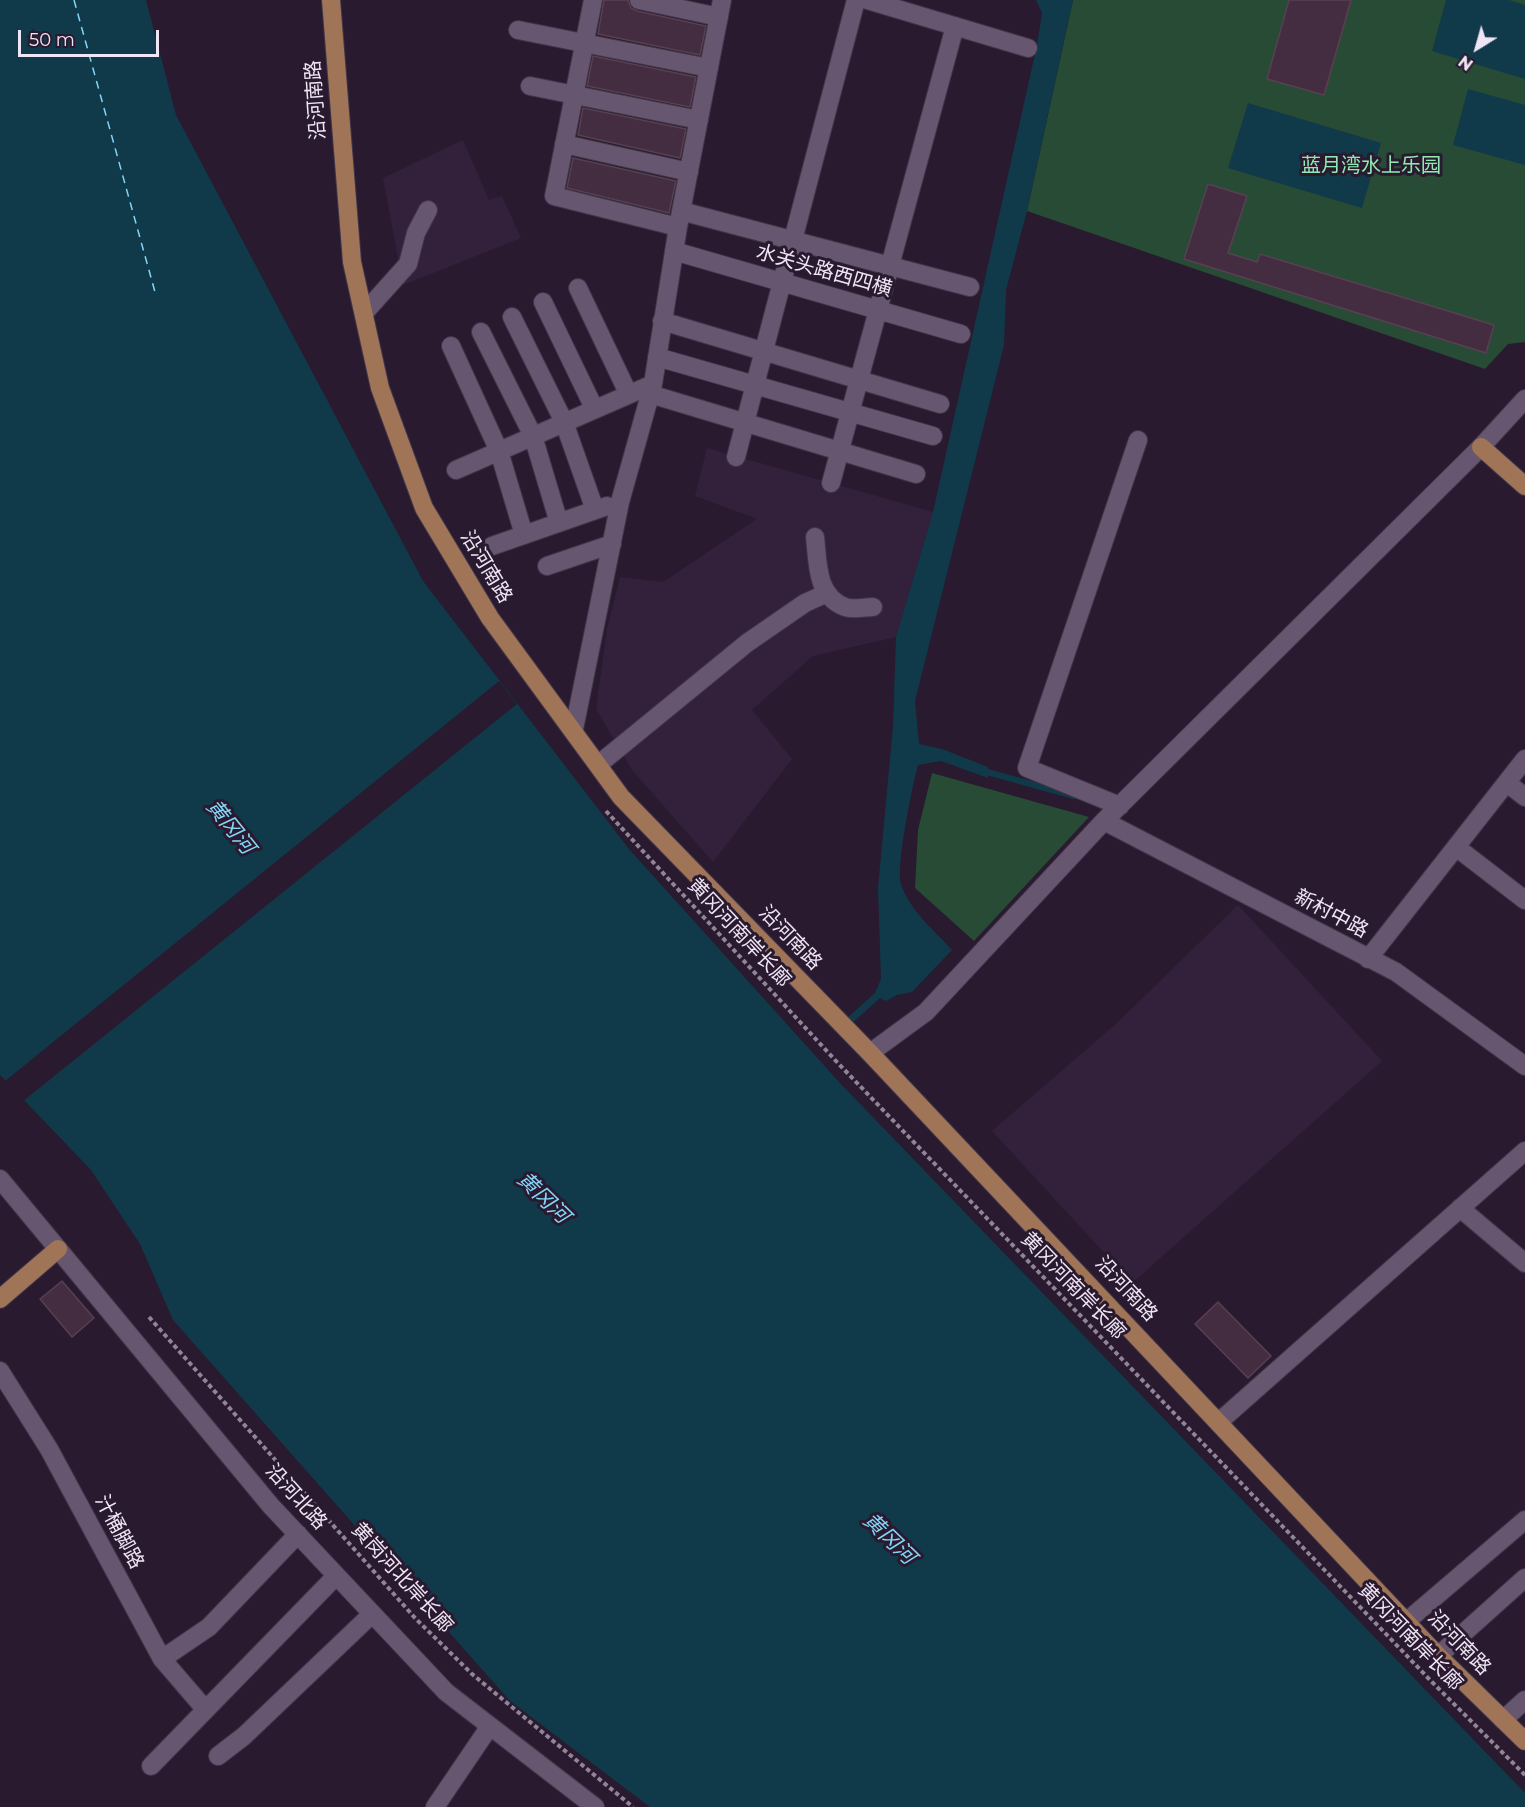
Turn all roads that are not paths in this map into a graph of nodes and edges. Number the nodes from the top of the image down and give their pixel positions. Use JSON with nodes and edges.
{"nodes":[{"id":1,"x":331,"y":0,"type":"edge"},
{"id":2,"x":593,"y":0,"type":"edge"},
{"id":3,"x":639,"y":0,"type":"edge"},
{"id":4,"x":856,"y":0,"type":"edge"},
{"id":5,"x":867,"y":0,"type":"edge"},
{"id":6,"x":721,"y":9,"type":"edge"},
{"id":7,"x":955,"y":26,"type":"junction"},
{"id":8,"x":518,"y":30,"type":"dead end"},
{"id":9,"x":585,"y":43,"type":"junction"},
{"id":10,"x":1028,"y":48,"type":"dead end"},
{"id":11,"x":709,"y":68,"type":"junction"},
{"id":12,"x":530,"y":86,"type":"dead end"},
{"id":13,"x":574,"y":94,"type":"junction"},
{"id":14,"x":699,"y":120,"type":"junction"},
{"id":15,"x":564,"y":144,"type":"junction"},
{"id":16,"x":689,"y":172,"type":"junction"},
{"id":17,"x":428,"y":210,"type":"dead end"},
{"id":18,"x":680,"y":219,"type":"junction"},
{"id":19,"x":793,"y":240,"type":"junction"},
{"id":20,"x":674,"y":251,"type":"junction"},
{"id":21,"x":890,"y":266,"type":"junction"},
{"id":22,"x":782,"y":282,"type":"junction"},
{"id":23,"x":970,"y":286,"type":"dead end"},
{"id":24,"x":578,"y":288,"type":"dead end"},
{"id":25,"x":543,"y":302,"type":"dead end"},
{"id":26,"x":878,"y":310,"type":"junction"},
{"id":27,"x":364,"y":313,"type":"junction"},
{"id":28,"x":512,"y":317,"type":"dead end"},
{"id":29,"x":662,"y":321,"type":"junction"},
{"id":30,"x":481,"y":332,"type":"dead end"},
{"id":31,"x":961,"y":334,"type":"dead end"},
{"id":32,"x":451,"y":346,"type":"dead end"},
{"id":33,"x":764,"y":351,"type":"junction"},
{"id":34,"x":657,"y":357,"type":"junction"},
{"id":35,"x":859,"y":380,"type":"junction"},
{"id":36,"x":755,"y":384,"type":"junction"},
{"id":37,"x":651,"y":389,"type":"junction"},
{"id":38,"x":628,"y":393,"type":"junction"},
{"id":39,"x":1525,"y":399,"type":"edge"},
{"id":40,"x":940,"y":404,"type":"dead end"},
{"id":41,"x":594,"y":408,"type":"junction"},
{"id":42,"x":851,"y":411,"type":"junction"},
{"id":43,"x":564,"y":422,"type":"junction"},
{"id":44,"x":745,"y":423,"type":"junction"},
{"id":45,"x":532,"y":436,"type":"junction"},
{"id":46,"x":933,"y":436,"type":"dead end"},
{"id":47,"x":1138,"y":440,"type":"dead end"},
{"id":48,"x":1481,"y":447,"type":"junction"},
{"id":49,"x":499,"y":451,"type":"junction"},
{"id":50,"x":840,"y":451,"type":"junction"},
{"id":51,"x":736,"y":457,"type":"dead end"},
{"id":52,"x":456,"y":470,"type":"dead end"},
{"id":53,"x":916,"y":474,"type":"dead end"},
{"id":54,"x":831,"y":483,"type":"dead end"},
{"id":55,"x":1525,"y":486,"type":"edge"},
{"id":56,"x":620,"y":502,"type":"junction"},
{"id":57,"x":595,"y":510,"type":"junction"},
{"id":58,"x":559,"y":523,"type":"junction"},
{"id":59,"x":524,"y":535,"type":"junction"},
{"id":60,"x":815,"y":537,"type":"dead end"},
{"id":61,"x":612,"y":544,"type":"junction"},
{"id":62,"x":492,"y":546,"type":"dead end"},
{"id":63,"x":548,"y":566,"type":"dead end"},
{"id":64,"x":825,"y":594,"type":"junction"},
{"id":65,"x":873,"y":607,"type":"dead end"},
{"id":66,"x":574,"y":729,"type":"junction"},
{"id":67,"x":1525,"y":759,"type":"edge"},
{"id":68,"x":599,"y":764,"type":"junction"},
{"id":69,"x":1507,"y":783,"type":"junction"},
{"id":70,"x":1525,"y":797,"type":"edge"},
{"id":71,"x":1120,"y":806,"type":"junction"},
{"id":72,"x":1104,"y":821,"type":"junction"},
{"id":73,"x":1456,"y":847,"type":"junction"},
{"id":74,"x":1525,"y":900,"type":"edge"},
{"id":75,"x":1368,"y":959,"type":"junction"},
{"id":76,"x":870,"y":1053,"type":"junction"},
{"id":77,"x":1525,"y":1066,"type":"edge"},
{"id":78,"x":1525,"y":1151,"type":"edge"},
{"id":79,"x":2,"y":1183,"type":"edge"},
{"id":80,"x":1460,"y":1208,"type":"junction"},
{"id":81,"x":58,"y":1249,"type":"junction"},
{"id":82,"x":1525,"y":1263,"type":"edge"},
{"id":83,"x":0,"y":1299,"type":"edge"},
{"id":84,"x":0,"y":1371,"type":"edge"},
{"id":85,"x":1220,"y":1421,"type":"junction"},
{"id":86,"x":1525,"y":1520,"type":"edge"},
{"id":87,"x":298,"y":1534,"type":"junction"},
{"id":88,"x":336,"y":1576,"type":"junction"},
{"id":89,"x":1525,"y":1578,"type":"edge"},
{"id":90,"x":372,"y":1614,"type":"junction"},
{"id":91,"x":1407,"y":1621,"type":"junction"},
{"id":92,"x":1438,"y":1656,"type":"junction"},
{"id":93,"x":162,"y":1659,"type":"junction"},
{"id":94,"x":1525,"y":1700,"type":"edge"},
{"id":95,"x":205,"y":1709,"type":"junction"},
{"id":96,"x":1503,"y":1720,"type":"junction"},
{"id":97,"x":490,"y":1726,"type":"junction"},
{"id":98,"x":1525,"y":1741,"type":"edge"},
{"id":99,"x":219,"y":1756,"type":"dead end"},
{"id":100,"x":151,"y":1766,"type":"dead end"},
{"id":101,"x":435,"y":1807,"type":"edge"},
{"id":102,"x":595,"y":1807,"type":"edge"}],
"edges":[{"from":1,"to":27,"type":"main road","name":"沿河南路"},
{"from":2,"to":9,"type":"street"},
{"from":3,"to":6,"type":"street"},
{"from":4,"to":19,"type":"street"},
{"from":5,"to":7,"type":"street"},
{"from":6,"to":11,"type":"street"},
{"from":7,"to":10,"type":"street"},
{"from":7,"to":21,"type":"street"},
{"from":8,"to":9,"type":"street"},
{"from":9,"to":11,"type":"street"},
{"from":9,"to":13,"type":"street"},
{"from":11,"to":14,"type":"street"},
{"from":12,"to":13,"type":"street"},
{"from":13,"to":14,"type":"street"},
{"from":13,"to":15,"type":"street"},
{"from":14,"to":16,"type":"street"},
{"from":15,"to":16,"type":"street"},
{"from":15,"to":18,"type":"street"},
{"from":16,"to":18,"type":"street"},
{"from":17,"to":27,"type":"street"},
{"from":18,"to":19,"type":"street"},
{"from":18,"to":20,"type":"street"},
{"from":19,"to":21,"type":"street"},
{"from":19,"to":22,"type":"street"},
{"from":20,"to":22,"type":"street","name":"水关头路西四横"},
{"from":20,"to":29,"type":"street"},
{"from":21,"to":23,"type":"street"},
{"from":21,"to":26,"type":"street"},
{"from":22,"to":26,"type":"street","name":"水关头路西四横"},
{"from":22,"to":33,"type":"street"},
{"from":24,"to":38,"type":"street"},
{"from":25,"to":41,"type":"street"},
{"from":26,"to":31,"type":"street","name":"水关头路西四横"},
{"from":26,"to":35,"type":"street"},
{"from":27,"to":66,"type":"main road","name":"沿河南路"},
{"from":28,"to":43,"type":"street"},
{"from":29,"to":33,"type":"street"},
{"from":29,"to":34,"type":"street"},
{"from":30,"to":45,"type":"street"},
{"from":32,"to":49,"type":"street"},
{"from":33,"to":35,"type":"street"},
{"from":33,"to":36,"type":"street"},
{"from":34,"to":36,"type":"street"},
{"from":34,"to":37,"type":"street"},
{"from":35,"to":40,"type":"street"},
{"from":35,"to":42,"type":"street"},
{"from":36,"to":42,"type":"street"},
{"from":36,"to":44,"type":"street"},
{"from":37,"to":38,"type":"street"},
{"from":37,"to":44,"type":"street"},
{"from":37,"to":56,"type":"street"},
{"from":38,"to":41,"type":"street"},
{"from":39,"to":48,"type":"street"},
{"from":41,"to":43,"type":"street"},
{"from":42,"to":46,"type":"street"},
{"from":42,"to":50,"type":"street"},
{"from":43,"to":45,"type":"street"},
{"from":43,"to":57,"type":"street"},
{"from":44,"to":50,"type":"street"},
{"from":44,"to":51,"type":"street"},
{"from":45,"to":49,"type":"street"},
{"from":45,"to":58,"type":"street"},
{"from":47,"to":71,"type":"street"},
{"from":48,"to":55,"type":"main road"},
{"from":48,"to":71,"type":"street"},
{"from":49,"to":52,"type":"street"},
{"from":49,"to":59,"type":"street"},
{"from":50,"to":53,"type":"street"},
{"from":50,"to":54,"type":"street"},
{"from":56,"to":57,"type":"street"},
{"from":56,"to":61,"type":"street"},
{"from":57,"to":58,"type":"street"},
{"from":58,"to":59,"type":"street"},
{"from":59,"to":62,"type":"street"},
{"from":60,"to":64,"type":"street"},
{"from":61,"to":63,"type":"street"},
{"from":61,"to":66,"type":"street"},
{"from":64,"to":65,"type":"street"},
{"from":64,"to":68,"type":"street"},
{"from":66,"to":68,"type":"main road","name":"沿河南路"},
{"from":67,"to":69,"type":"street"},
{"from":68,"to":76,"type":"main road","name":"沿河南路"},
{"from":69,"to":70,"type":"street"},
{"from":69,"to":73,"type":"street"},
{"from":71,"to":72,"type":"street"},
{"from":72,"to":75,"type":"street","name":"新村中路"},
{"from":72,"to":76,"type":"street"},
{"from":73,"to":74,"type":"street"},
{"from":73,"to":75,"type":"street"},
{"from":75,"to":77,"type":"street","name":"新村中路"},
{"from":76,"to":85,"type":"main road","name":"沿河南路"},
{"from":78,"to":80,"type":"street"},
{"from":79,"to":81,"type":"street","name":"沿河北路"},
{"from":80,"to":82,"type":"street"},
{"from":80,"to":85,"type":"street"},
{"from":81,"to":83,"type":"main road"},
{"from":81,"to":87,"type":"street","name":"沿河北路"},
{"from":84,"to":93,"type":"street","name":"汁桶脚路"},
{"from":85,"to":91,"type":"main road","name":"沿河南路"},
{"from":86,"to":91,"type":"street"},
{"from":87,"to":88,"type":"street","name":"沿河北路"},
{"from":87,"to":93,"type":"street"},
{"from":88,"to":90,"type":"street","name":"沿河北路"},
{"from":88,"to":95,"type":"street"},
{"from":89,"to":92,"type":"street"},
{"from":90,"to":97,"type":"street","name":"沿河北路"},
{"from":90,"to":99,"type":"street"},
{"from":91,"to":92,"type":"main road","name":"沿河南路"},
{"from":92,"to":96,"type":"main road","name":"沿河南路"},
{"from":93,"to":95,"type":"street","name":"汁桶脚路"},
{"from":94,"to":96,"type":"street"},
{"from":95,"to":100,"type":"street"},
{"from":96,"to":98,"type":"main road","name":"沿河南路"},
{"from":97,"to":101,"type":"street"},
{"from":97,"to":102,"type":"street","name":"沿河北路"}]}
